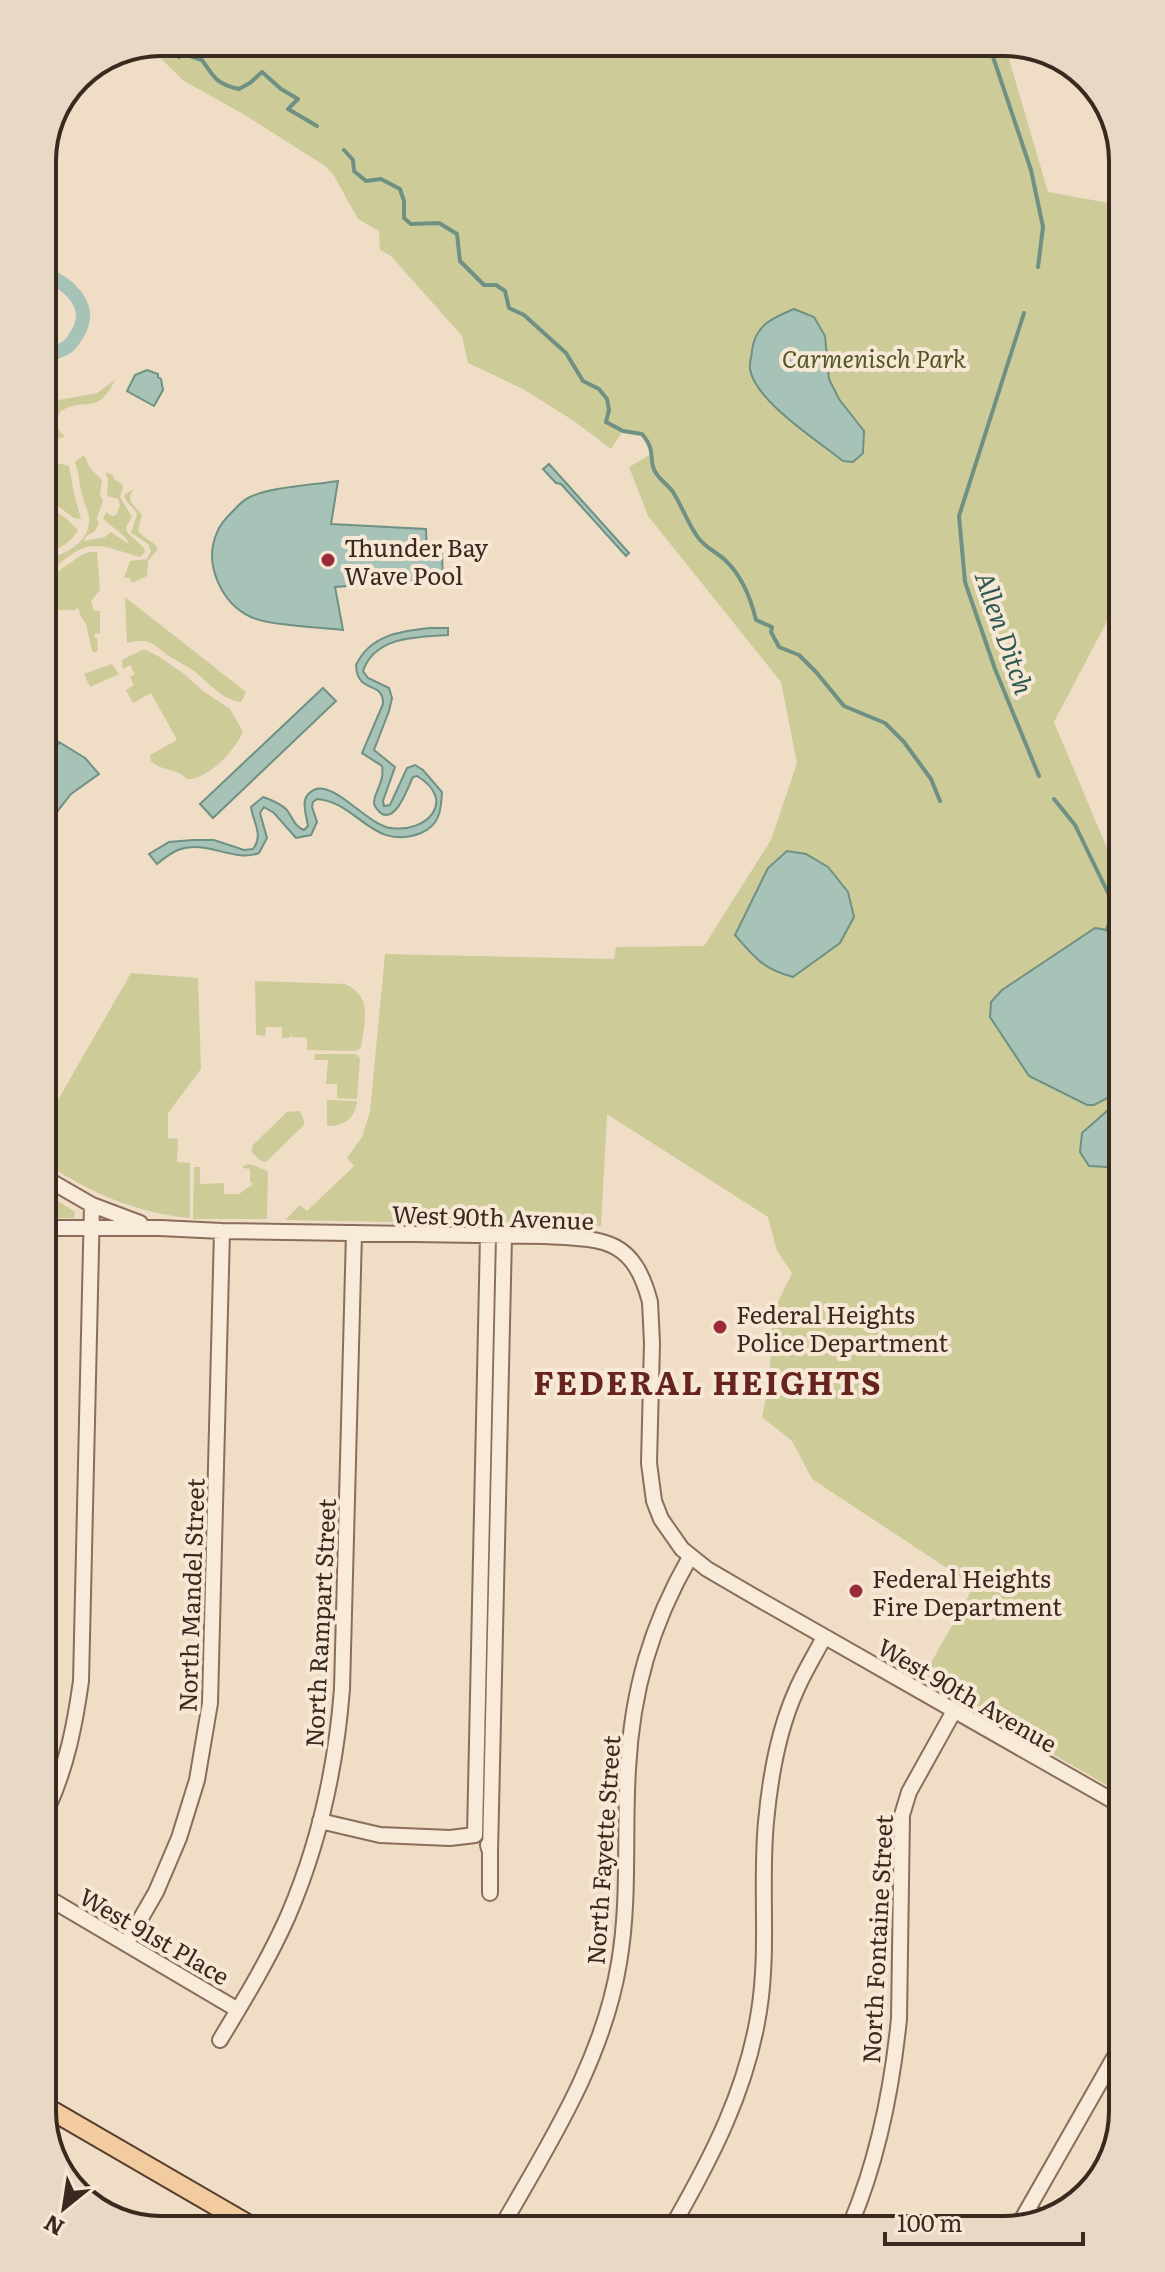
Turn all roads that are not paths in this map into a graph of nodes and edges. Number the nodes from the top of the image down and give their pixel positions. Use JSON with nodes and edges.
{"nodes":[{"id":1,"x":56,"y":1184,"type":"edge"},
{"id":2,"x":92,"y":1205,"type":"junction"},
{"id":3,"x":91,"y":1227,"type":"junction"},
{"id":4,"x":56,"y":1228,"type":"edge"},
{"id":5,"x":160,"y":1228,"type":"junction"},
{"id":6,"x":222,"y":1231,"type":"junction"},
{"id":7,"x":354,"y":1233,"type":"junction"},
{"id":8,"x":488,"y":1236,"type":"junction"},
{"id":9,"x":504,"y":1236,"type":"junction"},
{"id":10,"x":482,"y":1487,"type":"junction"},
{"id":11,"x":498,"y":1487,"type":"junction"},
{"id":12,"x":690,"y":1557,"type":"junction"},
{"id":13,"x":824,"y":1637,"type":"junction"},
{"id":14,"x":478,"y":1655,"type":"junction"},
{"id":15,"x":495,"y":1655,"type":"junction"},
{"id":16,"x":954,"y":1711,"type":"junction"},
{"id":17,"x":56,"y":1788,"type":"edge"},
{"id":18,"x":1109,"y":1799,"type":"edge"},
{"id":19,"x":320,"y":1821,"type":"junction"},
{"id":20,"x":475,"y":1835,"type":"junction"},
{"id":21,"x":490,"y":1852,"type":"junction"},
{"id":22,"x":490,"y":1893,"type":"dead end"},
{"id":23,"x":56,"y":1903,"type":"edge"},
{"id":24,"x":126,"y":1944,"type":"junction"},
{"id":25,"x":238,"y":2010,"type":"junction"},
{"id":26,"x":220,"y":2040,"type":"dead end"},
{"id":27,"x":1109,"y":2071,"type":"edge"},
{"id":28,"x":56,"y":2113,"type":"edge"},
{"id":29,"x":1025,"y":2214,"type":"edge"},
{"id":30,"x":234,"y":2216,"type":"edge"},
{"id":31,"x":508,"y":2216,"type":"edge"},
{"id":32,"x":678,"y":2216,"type":"edge"},
{"id":33,"x":854,"y":2216,"type":"edge"}],
"edges":[{"from":1,"to":2,"type":"street","name":"West 90th Avenue"},
{"from":2,"to":3,"type":"street"},
{"from":2,"to":5,"type":"street","name":"West 90th Avenue"},
{"from":3,"to":4,"type":"street","name":"West 90th Avenue"},
{"from":3,"to":5,"type":"street","name":"West 90th Avenue"},
{"from":3,"to":17,"type":"street"},
{"from":5,"to":6,"type":"street","name":"West 90th Avenue"},
{"from":6,"to":7,"type":"street","name":"West 90th Avenue"},
{"from":6,"to":24,"type":"street","name":"North Mandel Street"},
{"from":7,"to":8,"type":"street","name":"West 90th Avenue"},
{"from":7,"to":19,"type":"street","name":"North Rampart Street"},
{"from":8,"to":9,"type":"street","name":"West 90th Avenue"},
{"from":8,"to":10,"type":"street"},
{"from":9,"to":11,"type":"street"},
{"from":9,"to":12,"type":"street","name":"West 90th Avenue"},
{"from":10,"to":11,"type":"street"},
{"from":10,"to":14,"type":"street"},
{"from":11,"to":15,"type":"street"},
{"from":12,"to":13,"type":"street","name":"West 90th Avenue"},
{"from":12,"to":31,"type":"street","name":"North Fayette Street"},
{"from":13,"to":16,"type":"street","name":"West 90th Avenue"},
{"from":13,"to":32,"type":"street"},
{"from":14,"to":15,"type":"street"},
{"from":14,"to":20,"type":"street"},
{"from":15,"to":21,"type":"street"},
{"from":16,"to":18,"type":"street","name":"West 90th Avenue"},
{"from":16,"to":33,"type":"street","name":"North Fontaine Street"},
{"from":19,"to":20,"type":"street"},
{"from":19,"to":25,"type":"street","name":"North Rampart Street"},
{"from":20,"to":21,"type":"street"},
{"from":21,"to":22,"type":"street"},
{"from":23,"to":24,"type":"street","name":"West 91st Place"},
{"from":24,"to":25,"type":"street","name":"West 91st Place"},
{"from":25,"to":26,"type":"street","name":"North Rampart Street"},
{"from":27,"to":29,"type":"street"},
{"from":28,"to":30,"type":"main road"}]}
